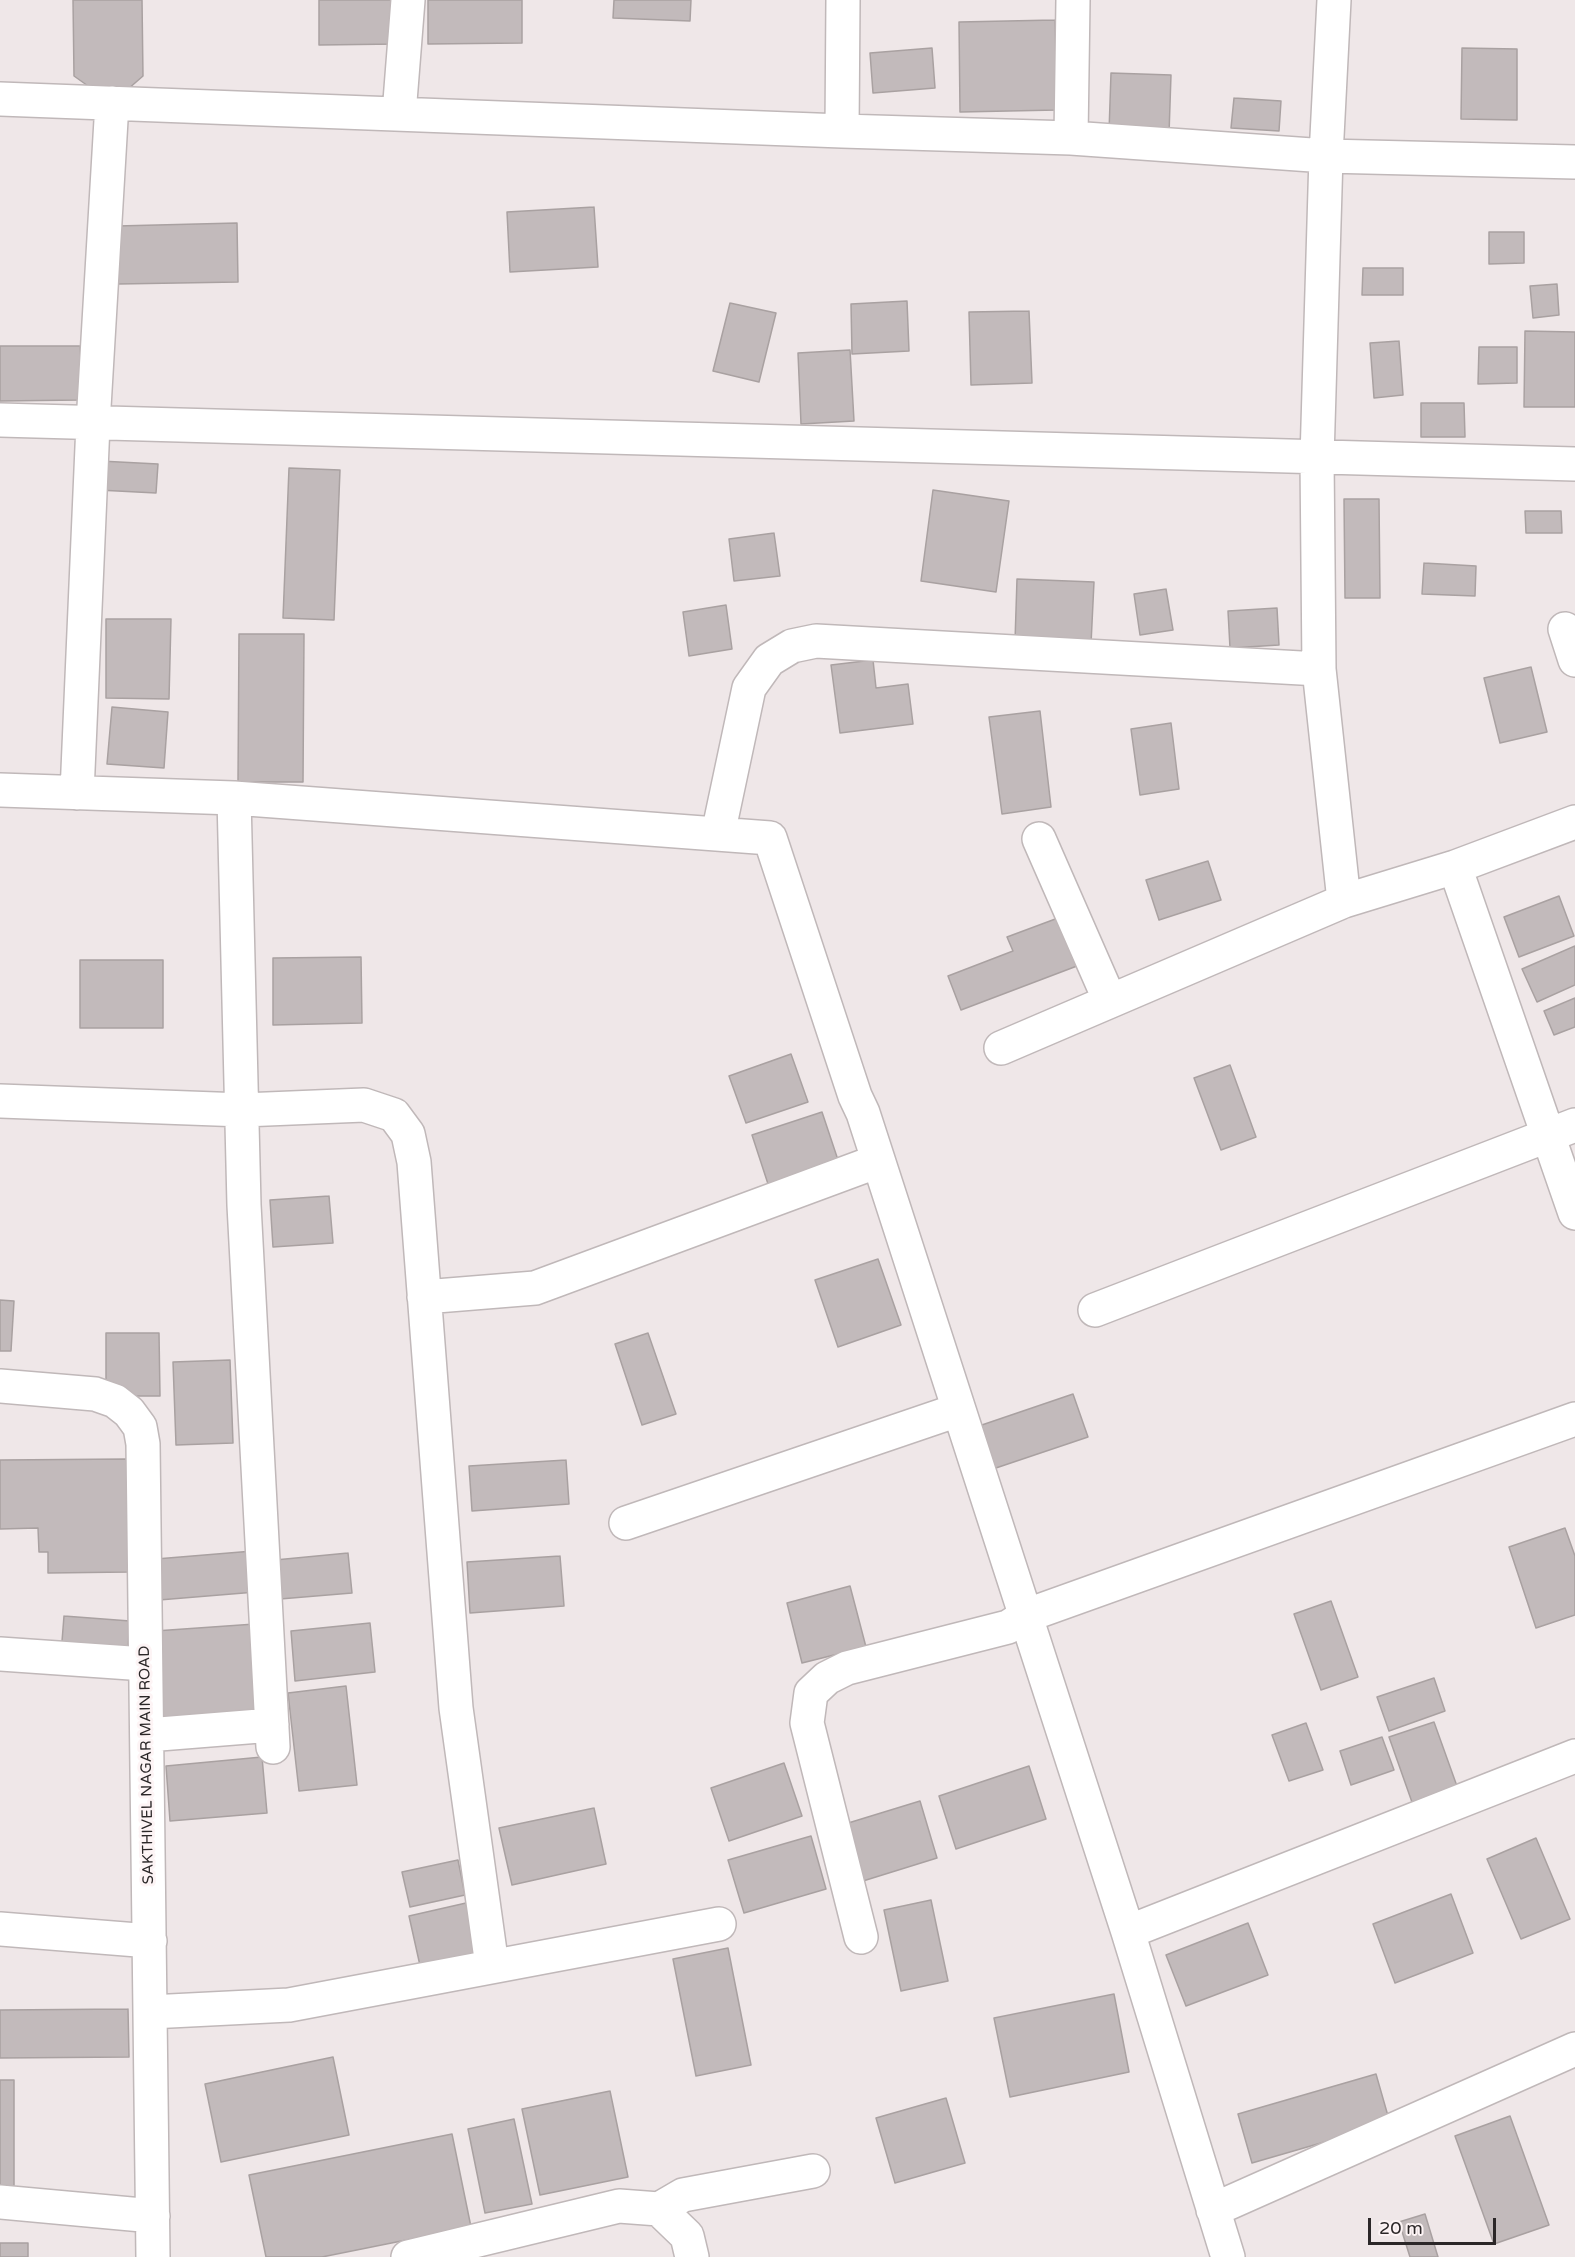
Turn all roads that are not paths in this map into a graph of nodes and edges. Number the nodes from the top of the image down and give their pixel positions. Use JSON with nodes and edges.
{"nodes":[{"id":1,"x":408,"y":0,"type":"edge"},
{"id":2,"x":843,"y":0,"type":"edge"},
{"id":3,"x":1073,"y":0,"type":"edge"},
{"id":4,"x":1334,"y":0,"type":"edge"},
{"id":5,"x":0,"y":99,"type":"edge"},
{"id":6,"x":112,"y":103,"type":"junction"},
{"id":7,"x":399,"y":114,"type":"junction"},
{"id":8,"x":842,"y":131,"type":"junction"},
{"id":9,"x":1071,"y":138,"type":"junction"},
{"id":10,"x":1326,"y":156,"type":"junction"},
{"id":11,"x":1575,"y":162,"type":"edge"},
{"id":12,"x":0,"y":420,"type":"edge"},
{"id":13,"x":93,"y":424,"type":"junction"},
{"id":14,"x":1317,"y":458,"type":"junction"},
{"id":15,"x":1575,"y":464,"type":"edge"},
{"id":16,"x":1565,"y":628,"type":"dead end"},
{"id":17,"x":1575,"y":660,"type":"edge"},
{"id":18,"x":1319,"y":669,"type":"junction"},
{"id":19,"x":0,"y":790,"type":"edge"},
{"id":20,"x":77,"y":793,"type":"junction"},
{"id":21,"x":234,"y":798,"type":"junction"},
{"id":22,"x":1575,"y":822,"type":"edge"},
{"id":23,"x":718,"y":834,"type":"junction"},
{"id":24,"x":1039,"y":839,"type":"dead end"},
{"id":25,"x":1455,"y":867,"type":"junction"},
{"id":26,"x":1344,"y":901,"type":"junction"},
{"id":27,"x":1110,"y":1001,"type":"junction"},
{"id":28,"x":1001,"y":1048,"type":"dead end"},
{"id":29,"x":0,"y":1101,"type":"edge"},
{"id":30,"x":243,"y":1110,"type":"junction"},
{"id":31,"x":1561,"y":1130,"type":"edge"},
{"id":32,"x":878,"y":1161,"type":"junction"},
{"id":33,"x":1575,"y":1213,"type":"edge"},
{"id":34,"x":424,"y":1297,"type":"junction"},
{"id":35,"x":1095,"y":1310,"type":"dead end"},
{"id":36,"x":0,"y":1386,"type":"edge"},
{"id":37,"x":958,"y":1410,"type":"junction"},
{"id":38,"x":1575,"y":1419,"type":"edge"},
{"id":39,"x":626,"y":1523,"type":"dead end"},
{"id":40,"x":1024,"y":1616,"type":"junction"},
{"id":41,"x":0,"y":1654,"type":"edge"},
{"id":42,"x":146,"y":1664,"type":"junction"},
{"id":43,"x":147,"y":1735,"type":"junction"},
{"id":44,"x":1575,"y":1756,"type":"edge"},
{"id":45,"x":719,"y":1924,"type":"dead end"},
{"id":46,"x":0,"y":1929,"type":"edge"},
{"id":47,"x":1128,"y":1932,"type":"junction"},
{"id":48,"x":861,"y":1937,"type":"dead end"},
{"id":49,"x":150,"y":1941,"type":"junction"},
{"id":50,"x":492,"y":1966,"type":"junction"},
{"id":51,"x":150,"y":2012,"type":"junction"},
{"id":52,"x":1575,"y":2049,"type":"edge"},
{"id":53,"x":813,"y":2171,"type":"dead end"},
{"id":54,"x":0,"y":2202,"type":"edge"},
{"id":55,"x":659,"y":2209,"type":"junction"},
{"id":56,"x":1213,"y":2210,"type":"junction"},
{"id":57,"x":153,"y":2216,"type":"junction"},
{"id":58,"x":153,"y":2257,"type":"edge"},
{"id":59,"x":408,"y":2257,"type":"edge"},
{"id":60,"x":692,"y":2257,"type":"edge"},
{"id":61,"x":1228,"y":2257,"type":"edge"}],
"edges":[{"from":1,"to":7,"type":"street"},
{"from":2,"to":8,"type":"street"},
{"from":3,"to":9,"type":"street"},
{"from":4,"to":10,"type":"street"},
{"from":5,"to":6,"type":"street"},
{"from":6,"to":7,"type":"street"},
{"from":6,"to":13,"type":"street"},
{"from":7,"to":8,"type":"street"},
{"from":8,"to":9,"type":"street"},
{"from":9,"to":10,"type":"street"},
{"from":10,"to":11,"type":"street"},
{"from":10,"to":14,"type":"street"},
{"from":12,"to":13,"type":"street"},
{"from":13,"to":14,"type":"street"},
{"from":13,"to":20,"type":"street"},
{"from":14,"to":15,"type":"street"},
{"from":14,"to":18,"type":"street"},
{"from":16,"to":17,"type":"street"},
{"from":18,"to":23,"type":"street"},
{"from":18,"to":26,"type":"street"},
{"from":19,"to":20,"type":"street"},
{"from":20,"to":21,"type":"street"},
{"from":21,"to":23,"type":"street"},
{"from":21,"to":30,"type":"street"},
{"from":22,"to":25,"type":"street"},
{"from":23,"to":32,"type":"street"},
{"from":24,"to":27,"type":"street"},
{"from":25,"to":26,"type":"street"},
{"from":25,"to":31,"type":"street"},
{"from":26,"to":27,"type":"street"},
{"from":27,"to":28,"type":"street"},
{"from":29,"to":30,"type":"street"},
{"from":30,"to":34,"type":"street"},
{"from":30,"to":43,"type":"street"},
{"from":31,"to":33,"type":"street"},
{"from":31,"to":35,"type":"street"},
{"from":32,"to":34,"type":"street"},
{"from":32,"to":37,"type":"street"},
{"from":34,"to":50,"type":"street"},
{"from":36,"to":42,"type":"street","name":"SAKTHIVEL NAGAR MAIN ROAD"},
{"from":37,"to":39,"type":"street"},
{"from":37,"to":40,"type":"street"},
{"from":38,"to":40,"type":"street"},
{"from":40,"to":47,"type":"street"},
{"from":40,"to":48,"type":"street"},
{"from":41,"to":42,"type":"street"},
{"from":42,"to":43,"type":"street","name":"SAKTHIVEL NAGAR MAIN ROAD"},
{"from":43,"to":49,"type":"street","name":"SAKTHIVEL NAGAR MAIN ROAD"},
{"from":44,"to":47,"type":"street"},
{"from":45,"to":50,"type":"street"},
{"from":46,"to":49,"type":"street"},
{"from":47,"to":56,"type":"street"},
{"from":49,"to":51,"type":"street","name":"SAKTHIVEL NAGAR MAIN ROAD"},
{"from":50,"to":51,"type":"street"},
{"from":51,"to":57,"type":"street","name":"SAKTHIVEL NAGAR MAIN ROAD"},
{"from":52,"to":56,"type":"street"},
{"from":53,"to":55,"type":"street"},
{"from":54,"to":57,"type":"street"},
{"from":55,"to":59,"type":"street"},
{"from":55,"to":60,"type":"street"},
{"from":56,"to":61,"type":"street"},
{"from":57,"to":58,"type":"street","name":"SAKTHIVEL NAGAR MAIN ROAD"}]}
